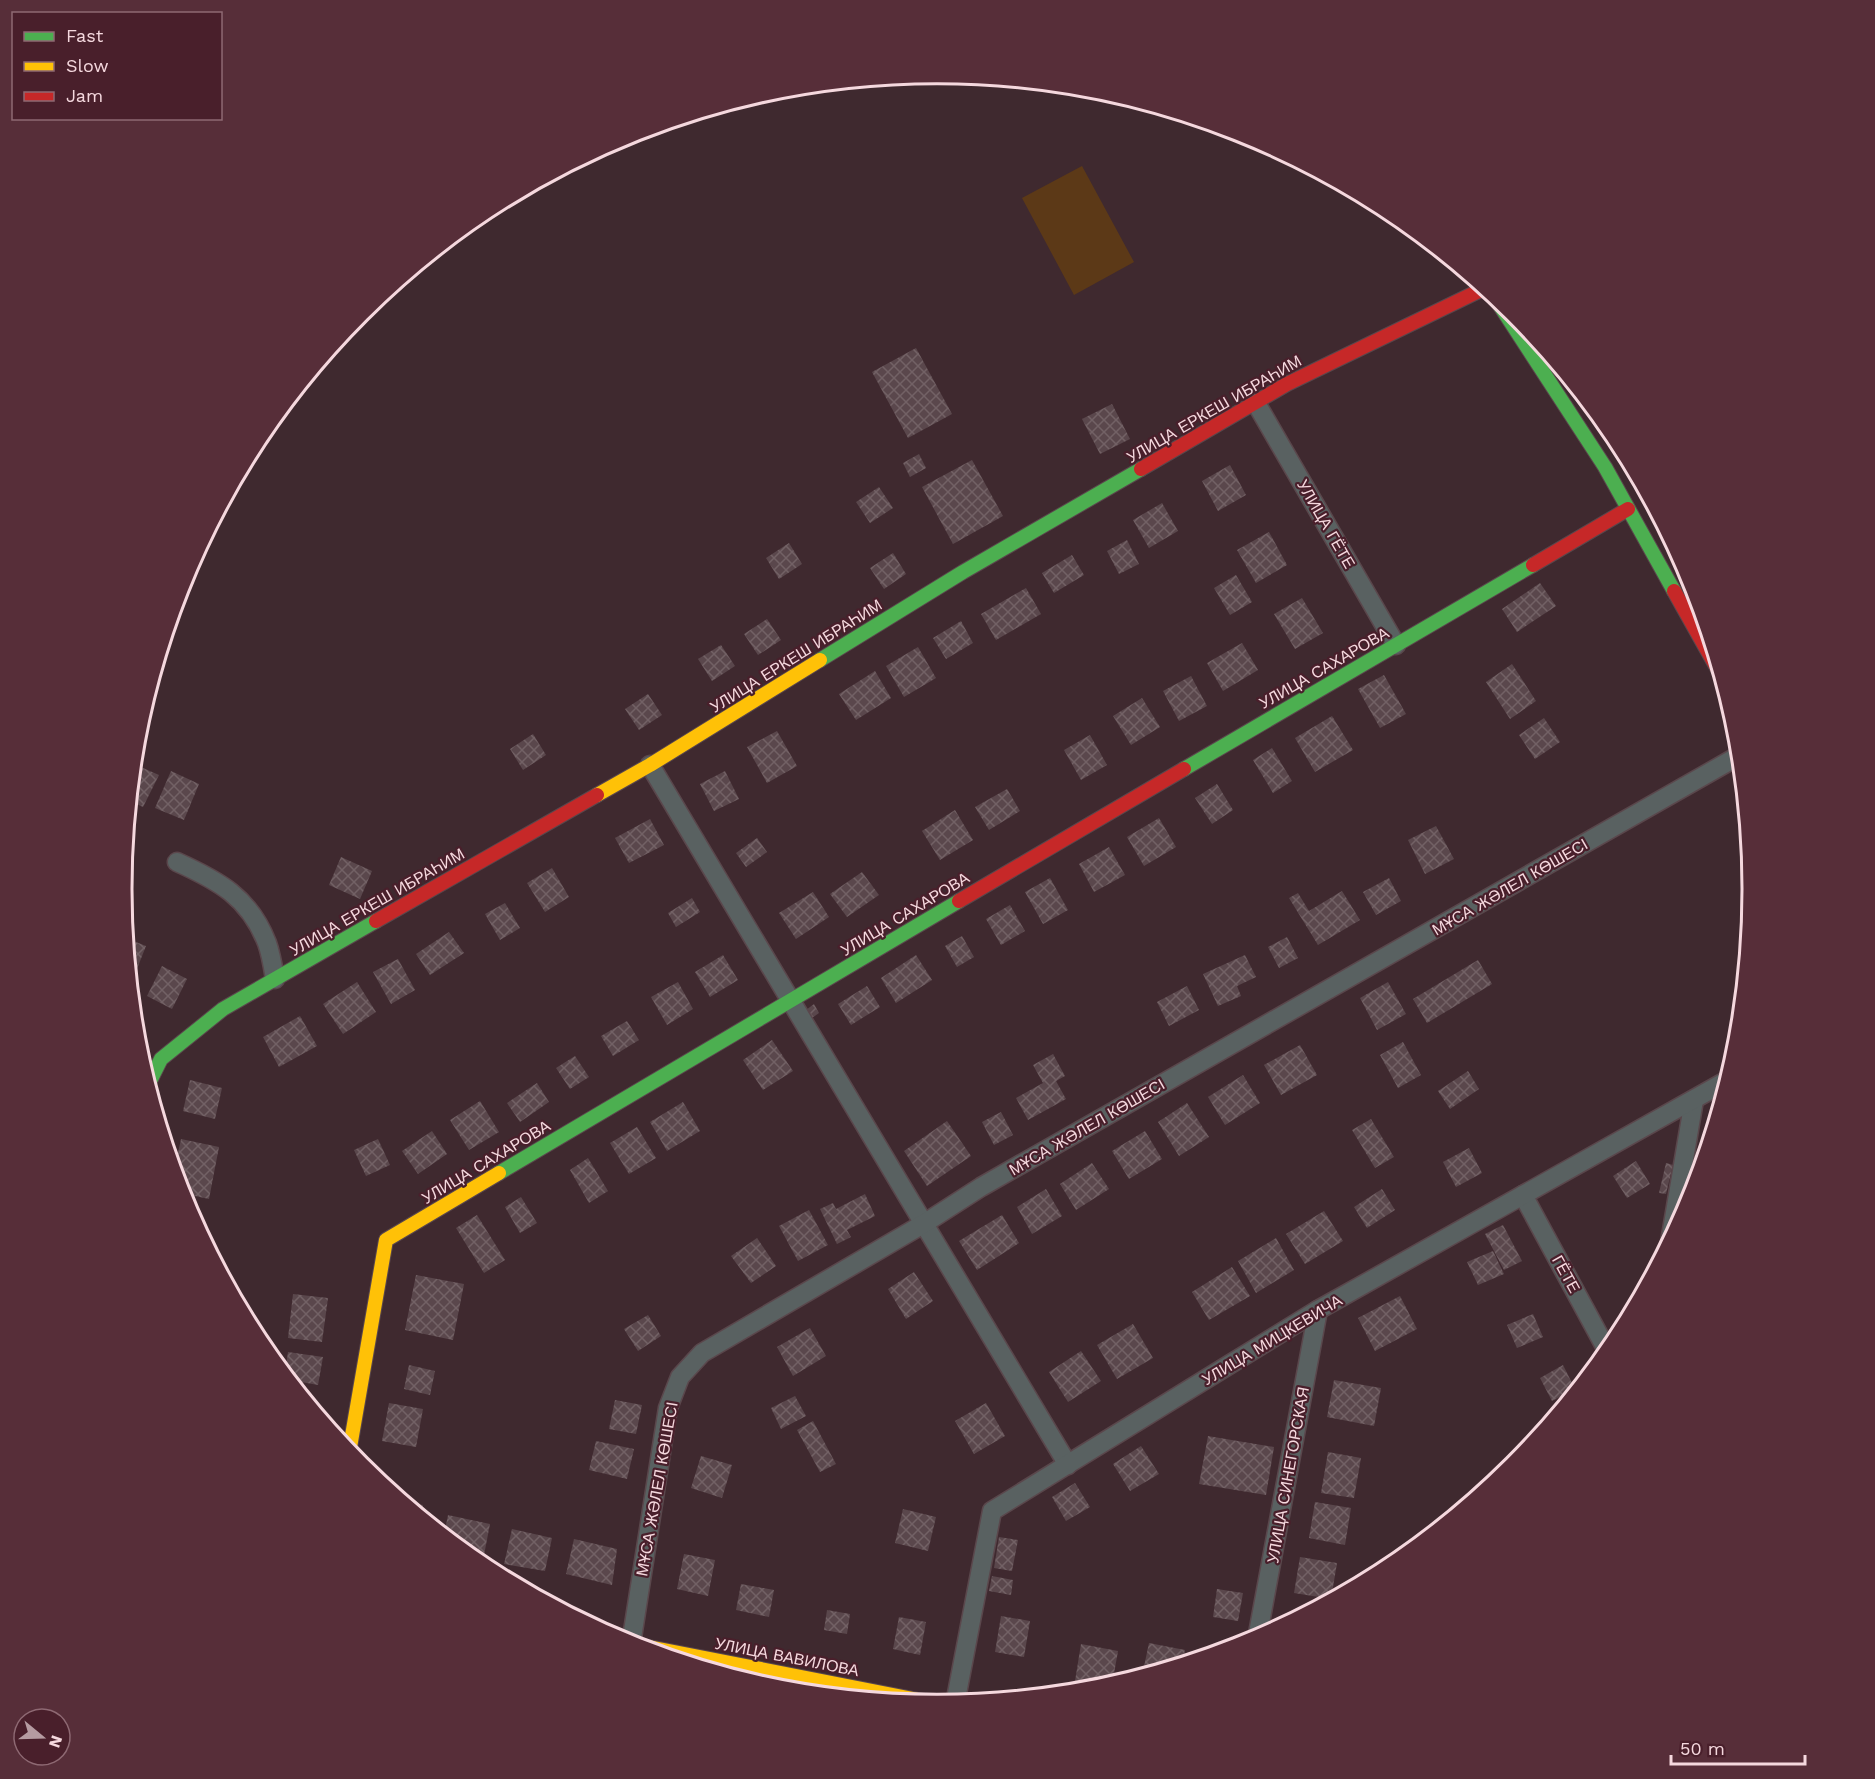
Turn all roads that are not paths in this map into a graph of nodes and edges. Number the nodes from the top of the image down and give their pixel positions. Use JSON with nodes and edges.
{"nodes":[{"id":1,"x":1477,"y":292,"type":"edge"},
{"id":2,"x":1514,"y":328,"type":"edge"},
{"id":3,"x":1256,"y":403,"type":"junction"},
{"id":4,"x":1628,"y":509,"type":"junction"},
{"id":5,"x":1396,"y":645,"type":"junction"},
{"id":6,"x":1705,"y":646,"type":"edge"},
{"id":7,"x":1732,"y":759,"type":"edge"},
{"id":8,"x":650,"y":765,"type":"junction"},
{"id":9,"x":177,"y":862,"type":"dead end"},
{"id":10,"x":275,"y":979,"type":"junction"},
{"id":11,"x":789,"y":1002,"type":"junction"},
{"id":12,"x":153,"y":1074,"type":"edge"},
{"id":13,"x":1719,"y":1085,"type":"edge"},
{"id":14,"x":1694,"y":1100,"type":"junction"},
{"id":15,"x":1523,"y":1195,"type":"junction"},
{"id":16,"x":1675,"y":1214,"type":"edge"},
{"id":17,"x":925,"y":1223,"type":"junction"},
{"id":18,"x":1318,"y":1310,"type":"junction"},
{"id":19,"x":1603,"y":1343,"type":"edge"},
{"id":20,"x":352,"y":1442,"type":"edge"},
{"id":21,"x":1068,"y":1465,"type":"junction"},
{"id":22,"x":1259,"y":1628,"type":"edge"},
{"id":23,"x":630,"y":1634,"type":"edge"},
{"id":24,"x":694,"y":1657,"type":"edge"},
{"id":25,"x":879,"y":1692,"type":"edge"},
{"id":26,"x":957,"y":1694,"type":"edge"}],
"edges":[{"from":1,"to":3,"type":"street","name":"УЛИЦА ЕРКЕШ ИБРАҺИМ"},
{"from":2,"to":4,"type":"street"},
{"from":3,"to":5,"type":"street","name":"УЛИЦА ГЁТЕ"},
{"from":3,"to":8,"type":"street","name":"УЛИЦА ЕРКЕШ ИБРАҺИМ"},
{"from":4,"to":5,"type":"street","name":"УЛИЦА САХАРОВА"},
{"from":4,"to":6,"type":"street"},
{"from":5,"to":11,"type":"street","name":"УЛИЦА САХАРОВА"},
{"from":7,"to":17,"type":"street","name":"МҰСА ЖӘЛЕЛ КӨШЕСІ"},
{"from":8,"to":10,"type":"street","name":"УЛИЦА ЕРКЕШ ИБРАҺИМ"},
{"from":8,"to":11,"type":"street"},
{"from":9,"to":10,"type":"street"},
{"from":10,"to":12,"type":"street","name":"УЛИЦА ЕРКЕШ ИБРАҺИМ"},
{"from":11,"to":17,"type":"street"},
{"from":11,"to":20,"type":"street","name":"УЛИЦА САХАРОВА"},
{"from":13,"to":14,"type":"street","name":"УЛИЦА МИЦКЕВИЧА"},
{"from":14,"to":15,"type":"street","name":"УЛИЦА МИЦКЕВИЧА"},
{"from":14,"to":16,"type":"street"},
{"from":15,"to":18,"type":"street","name":"УЛИЦА МИЦКЕВИЧА"},
{"from":15,"to":19,"type":"street","name":"ГЁТЕ"},
{"from":17,"to":21,"type":"street"},
{"from":17,"to":23,"type":"street","name":"МҰСА ЖӘЛЕЛ КӨШЕСІ"},
{"from":18,"to":21,"type":"street","name":"УЛИЦА МИЦКЕВИЧА"},
{"from":18,"to":22,"type":"street","name":"УЛИЦА СИНЕГОРСКАЯ"},
{"from":21,"to":26,"type":"street","name":"УЛИЦА МИЦКЕВИЧА"},
{"from":24,"to":25,"type":"street","name":"УЛИЦА ВАВИЛОВА"}]}
